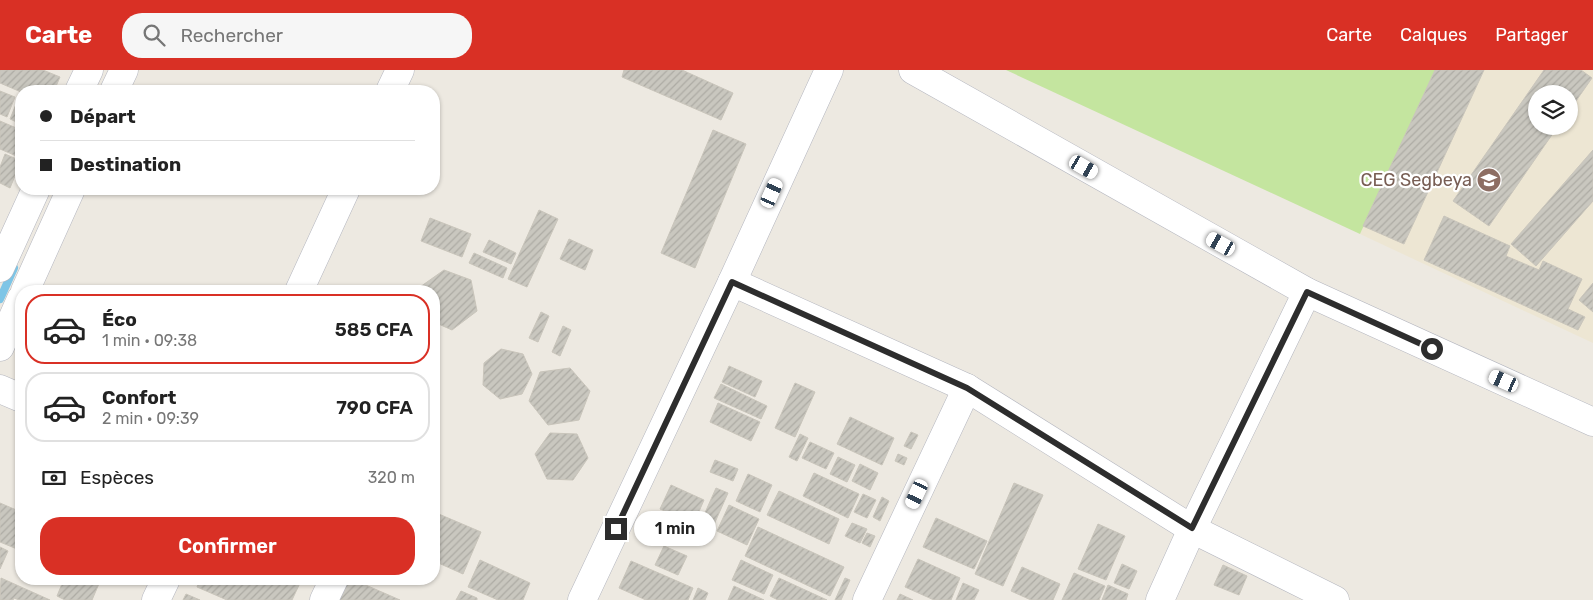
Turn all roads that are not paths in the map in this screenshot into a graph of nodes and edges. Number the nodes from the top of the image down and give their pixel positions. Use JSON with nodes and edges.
{"nodes":[{"id":1,"x":89,"y":70,"type":"edge"},
{"id":2,"x":124,"y":70,"type":"edge"},
{"id":3,"x":400,"y":70,"type":"edge"},
{"id":4,"x":829,"y":70,"type":"edge"},
{"id":5,"x":913,"y":70,"type":"edge"},
{"id":6,"x":82,"y":85,"type":"edge"},
{"id":7,"x":117,"y":85,"type":"edge"},
{"id":8,"x":393,"y":85,"type":"edge"},
{"id":9,"x":33,"y":195,"type":"edge"},
{"id":10,"x":68,"y":195,"type":"edge"},
{"id":11,"x":343,"y":195,"type":"edge"},
{"id":12,"x":0,"y":268,"type":"edge"},
{"id":13,"x":732,"y":282,"type":"junction"},
{"id":14,"x":28,"y":285,"type":"edge"},
{"id":15,"x":302,"y":285,"type":"edge"},
{"id":16,"x":1307,"y":292,"type":"junction"},
{"id":17,"x":15,"y":313,"type":"edge"},
{"id":18,"x":0,"y":347,"type":"edge"},
{"id":19,"x":967,"y":388,"type":"junction"},
{"id":20,"x":0,"y":389,"type":"edge"},
{"id":21,"x":15,"y":395,"type":"edge"},
{"id":22,"x":1593,"y":422,"type":"edge"},
{"id":23,"x":1192,"y":528,"type":"junction"},
{"id":24,"x":163,"y":585,"type":"edge"},
{"id":25,"x":331,"y":585,"type":"edge"},
{"id":26,"x":156,"y":600,"type":"edge"},
{"id":27,"x":324,"y":600,"type":"edge"},
{"id":28,"x":582,"y":600,"type":"edge"},
{"id":29,"x":867,"y":600,"type":"edge"},
{"id":30,"x":1160,"y":600,"type":"edge"},
{"id":31,"x":1335,"y":600,"type":"edge"}],
"edges":[{"from":1,"to":6,"type":"street"},
{"from":2,"to":7,"type":"street"},
{"from":3,"to":8,"type":"street"},
{"from":4,"to":13,"type":"street"},
{"from":5,"to":16,"type":"street"},
{"from":9,"to":12,"type":"street"},
{"from":10,"to":14,"type":"street"},
{"from":11,"to":15,"type":"street"},
{"from":13,"to":19,"type":"street"},
{"from":13,"to":28,"type":"street"},
{"from":16,"to":22,"type":"street"},
{"from":16,"to":23,"type":"street"},
{"from":17,"to":18,"type":"street"},
{"from":19,"to":23,"type":"street"},
{"from":19,"to":29,"type":"street"},
{"from":20,"to":21,"type":"street"},
{"from":23,"to":30,"type":"street"},
{"from":23,"to":31,"type":"street"},
{"from":24,"to":26,"type":"street"},
{"from":25,"to":27,"type":"street"}]}
